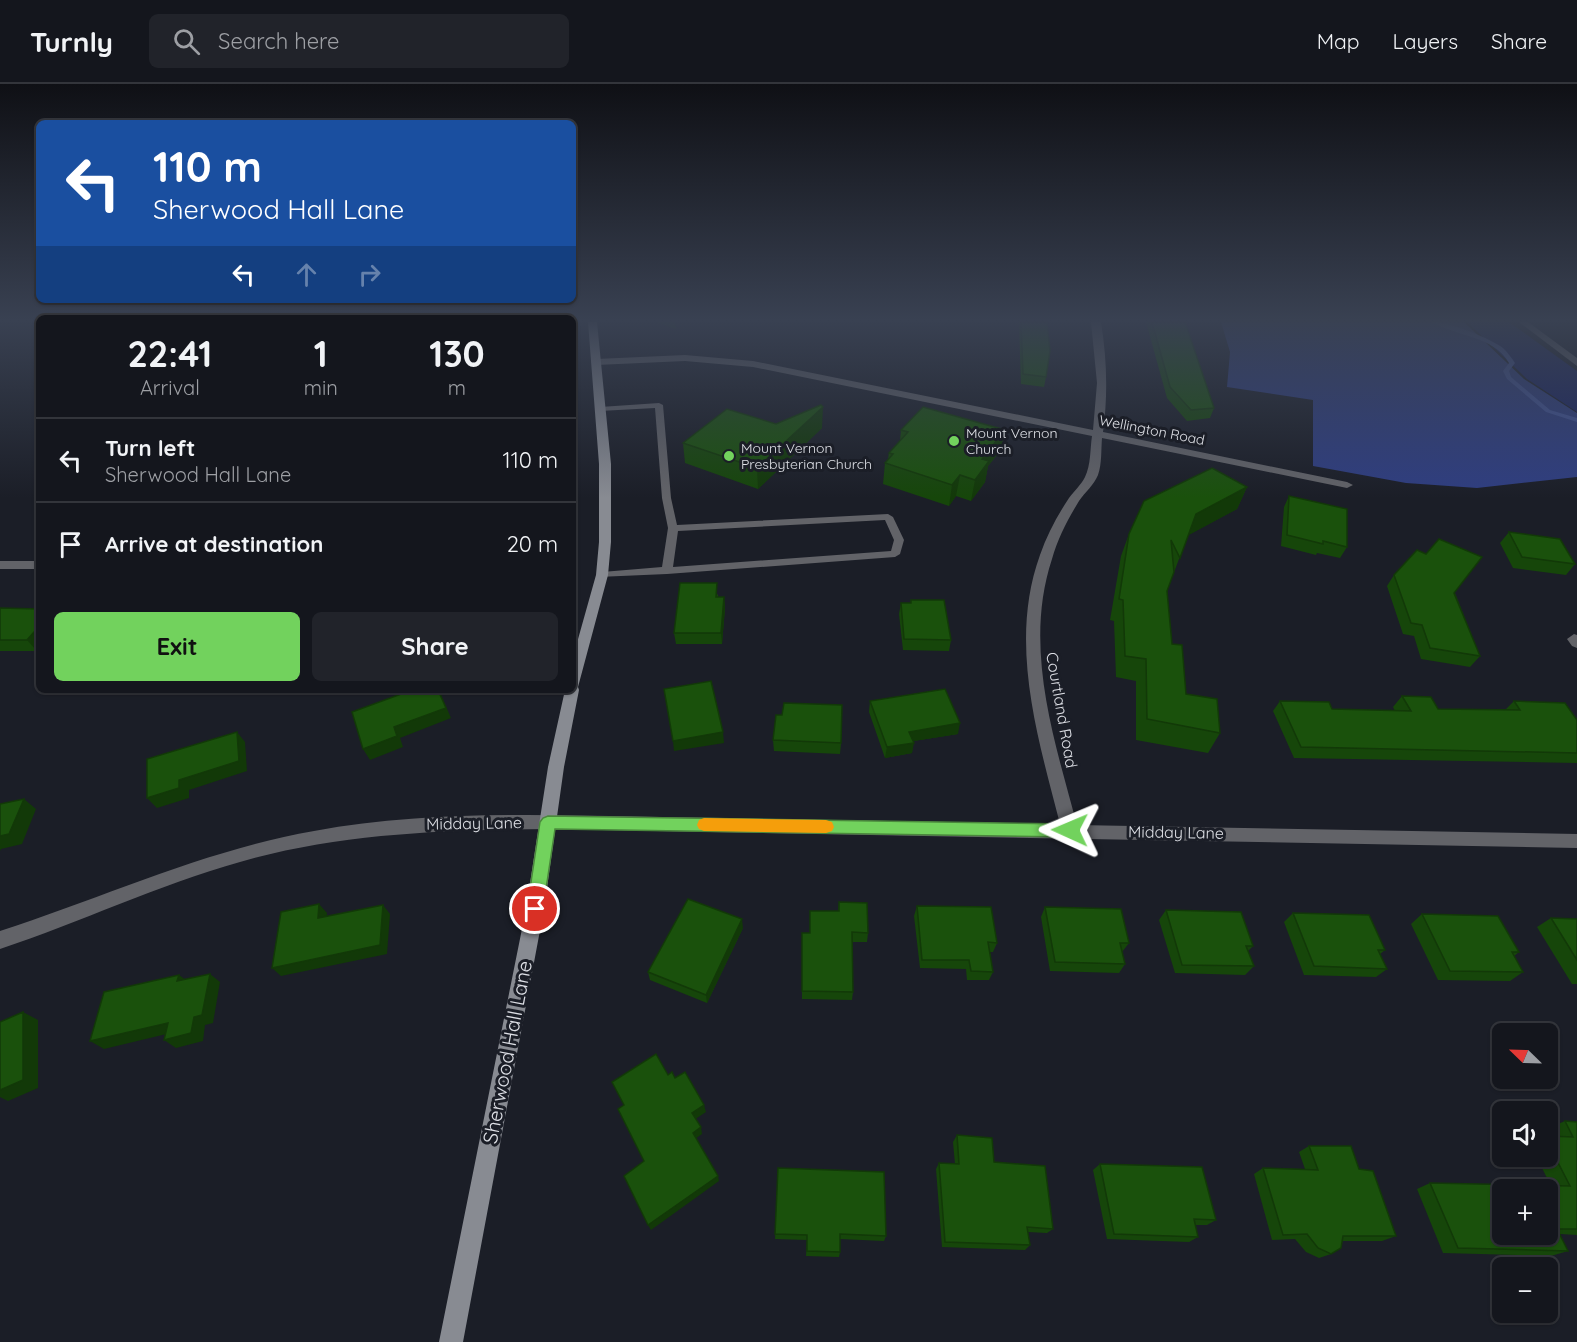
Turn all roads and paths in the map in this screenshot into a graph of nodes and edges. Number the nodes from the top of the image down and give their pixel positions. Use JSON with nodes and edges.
{"nodes":[{"id":1,"x":598,"y":381,"type":"edge"},
{"id":2,"x":834,"y":381,"type":"edge"},
{"id":3,"x":1103,"y":381,"type":"edge"},
{"id":4,"x":600,"y":409,"type":"junction"},
{"id":5,"x":1097,"y":435,"type":"junction"},
{"id":6,"x":1347,"y":485,"type":"dead end"},
{"id":7,"x":673,"y":528,"type":"junction"},
{"id":8,"x":0,"y":565,"type":"edge"},
{"id":9,"x":36,"y":565,"type":"edge"},
{"id":10,"x":667,"y":571,"type":"junction"},
{"id":11,"x":602,"y":575,"type":"junction"},
{"id":12,"x":576,"y":672,"type":"edge"},
{"id":13,"x":571,"y":693,"type":"edge"},
{"id":14,"x":548,"y":822,"type":"junction"},
{"id":15,"x":1070,"y":830,"type":"junction"},
{"id":16,"x":1577,"y":841,"type":"edge"},
{"id":17,"x":0,"y":940,"type":"edge"},
{"id":18,"x":451,"y":1342,"type":"edge"}],
"edges":[{"from":1,"to":4,"type":"main road"},
{"from":2,"to":5,"type":"street","name":"Wellington Road"},
{"from":3,"to":5,"type":"street","name":"Courtland Road"},
{"from":4,"to":7,"type":"lane"},
{"from":4,"to":11,"type":"main road"},
{"from":5,"to":6,"type":"street","name":"Wellington Road"},
{"from":5,"to":15,"type":"street","name":"Courtland Road"},
{"from":7,"to":10,"type":"lane"},
{"from":7,"to":10,"type":"lane"},
{"from":8,"to":9,"type":"street"},
{"from":10,"to":11,"type":"lane"},
{"from":11,"to":12,"type":"main road"},
{"from":13,"to":14,"type":"main road","name":"Sherwood Hall Lane"},
{"from":14,"to":15,"type":"street","name":"Midday Lane"},
{"from":14,"to":17,"type":"street","name":"Midday Lane"},
{"from":14,"to":18,"type":"main road","name":"Sherwood Hall Lane"},
{"from":15,"to":16,"type":"street","name":"Midday Lane"}]}
